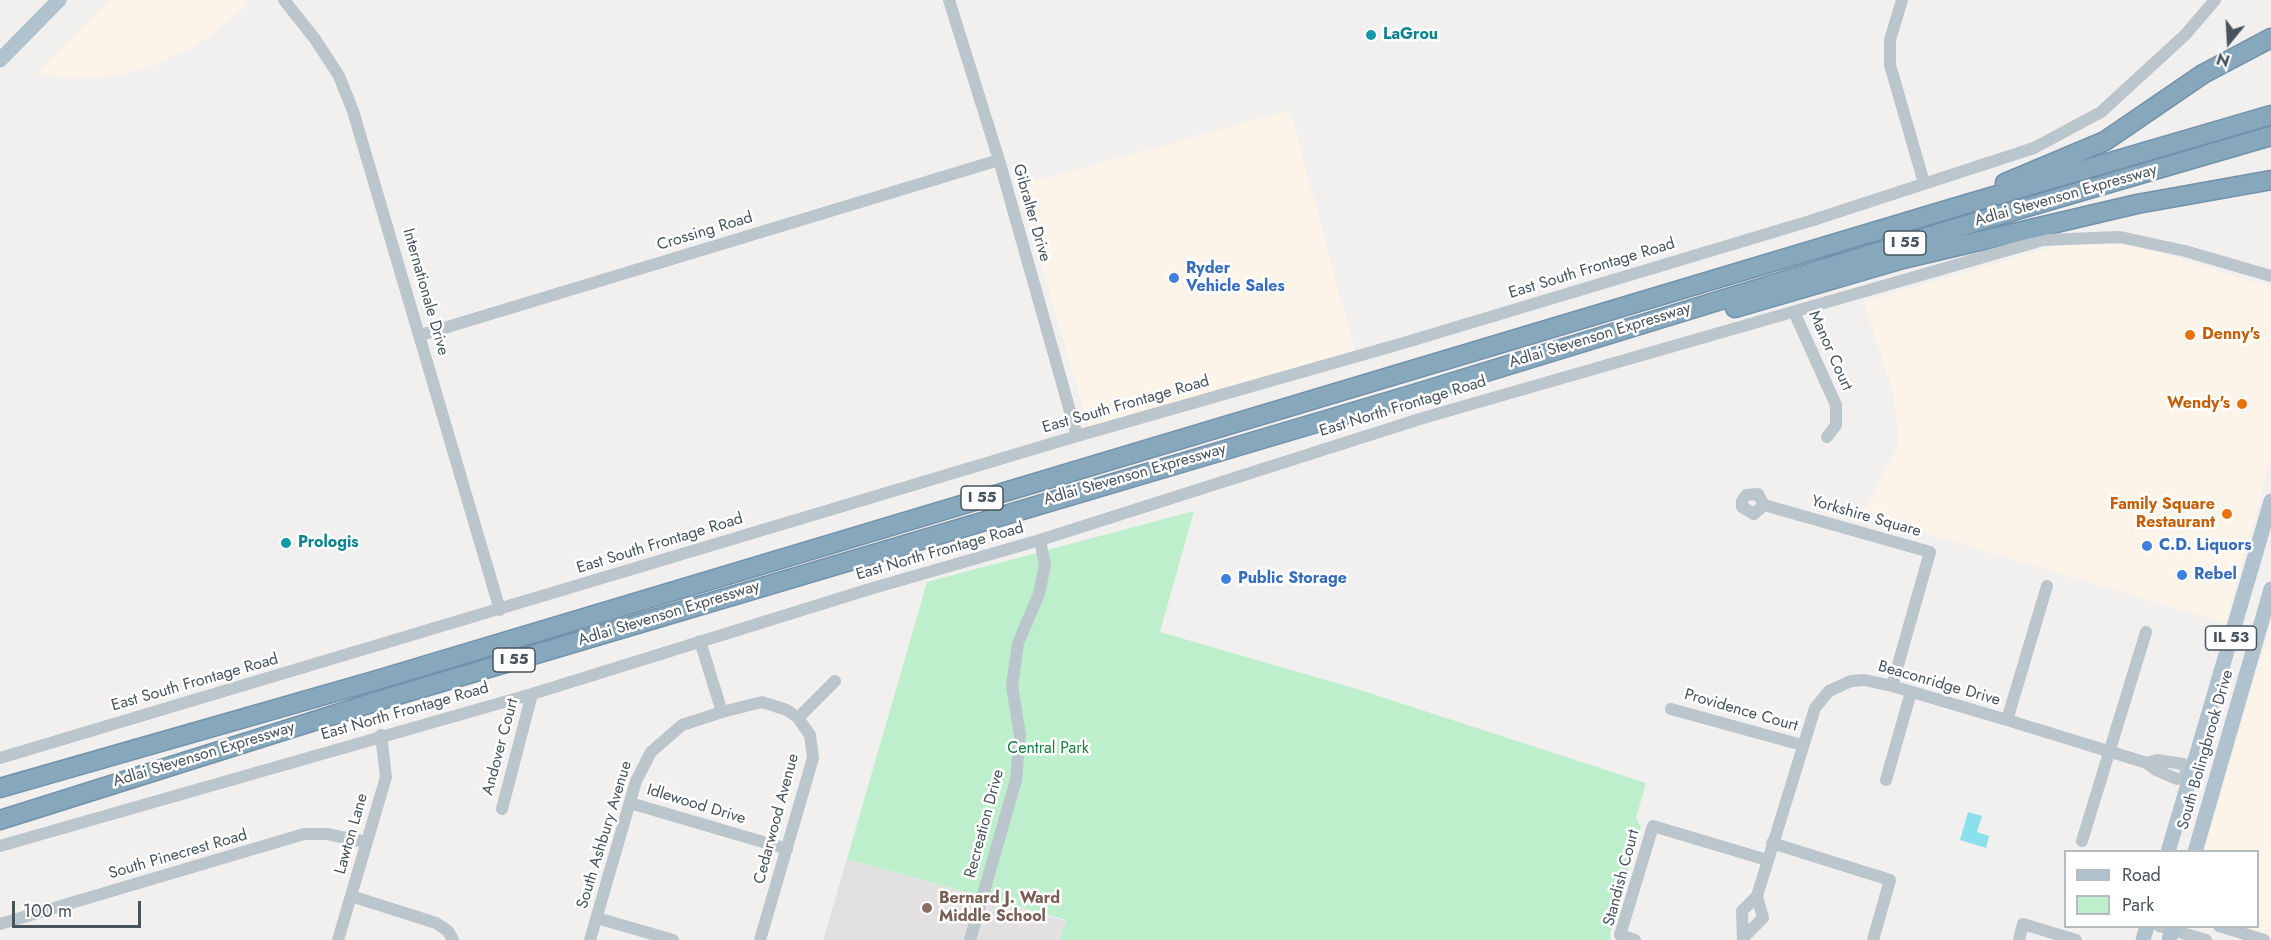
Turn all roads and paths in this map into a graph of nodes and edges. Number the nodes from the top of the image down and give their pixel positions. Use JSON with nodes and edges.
{"nodes":[{"id":1,"x":59,"y":0,"type":"edge"},
{"id":2,"x":284,"y":0,"type":"edge"},
{"id":3,"x":949,"y":0,"type":"edge"},
{"id":4,"x":1902,"y":0,"type":"edge"},
{"id":5,"x":2215,"y":0,"type":"edge"},
{"id":6,"x":2271,"y":38,"type":"edge"},
{"id":7,"x":0,"y":60,"type":"edge"},
{"id":8,"x":2271,"y":115,"type":"edge"},
{"id":9,"x":2271,"y":136,"type":"edge"},
{"id":10,"x":999,"y":160,"type":"junction"},
{"id":11,"x":2271,"y":180,"type":"edge"},
{"id":12,"x":1923,"y":183,"type":"junction"},
{"id":13,"x":1963,"y":205,"type":"junction"},
{"id":14,"x":2271,"y":276,"type":"edge"},
{"id":15,"x":1794,"y":312,"type":"junction"},
{"id":16,"x":421,"y":335,"type":"junction"},
{"id":17,"x":1540,"y":354,"type":"junction"},
{"id":18,"x":1077,"y":436,"type":"junction"},
{"id":19,"x":1827,"y":437,"type":"dead end"},
{"id":20,"x":2271,"y":501,"type":"edge"},
{"id":21,"x":1764,"y":505,"type":"dead end"},
{"id":22,"x":1040,"y":540,"type":"junction"},
{"id":23,"x":2047,"y":586,"type":"dead end"},
{"id":24,"x":2271,"y":589,"type":"edge"},
{"id":25,"x":500,"y":610,"type":"junction"},
{"id":26,"x":2146,"y":632,"type":"dead end"},
{"id":27,"x":700,"y":641,"type":"junction"},
{"id":28,"x":835,"y":681,"type":"dead end"},
{"id":29,"x":1892,"y":686,"type":"junction"},
{"id":30,"x":1911,"y":692,"type":"junction"},
{"id":31,"x":532,"y":694,"type":"junction"},
{"id":32,"x":1671,"y":709,"type":"dead end"},
{"id":33,"x":722,"y":711,"type":"junction"},
{"id":34,"x":798,"y":718,"type":"junction"},
{"id":35,"x":2007,"y":720,"type":"junction"},
{"id":36,"x":381,"y":735,"type":"junction"},
{"id":37,"x":1802,"y":746,"type":"junction"},
{"id":38,"x":2110,"y":752,"type":"junction"},
{"id":39,"x":0,"y":758,"type":"edge"},
{"id":40,"x":2190,"y":776,"type":"junction"},
{"id":41,"x":1886,"y":780,"type":"dead end"},
{"id":42,"x":0,"y":788,"type":"edge"},
{"id":43,"x":630,"y":803,"type":"junction"},
{"id":44,"x":502,"y":809,"type":"dead end"},
{"id":45,"x":0,"y":820,"type":"edge"},
{"id":46,"x":2082,"y":841,"type":"dead end"},
{"id":47,"x":366,"y":842,"type":"junction"},
{"id":48,"x":1772,"y":843,"type":"junction"},
{"id":49,"x":0,"y":846,"type":"edge"},
{"id":50,"x":787,"y":849,"type":"junction"},
{"id":51,"x":2169,"y":850,"type":"edge"},
{"id":52,"x":2196,"y":850,"type":"edge"},
{"id":53,"x":1767,"y":860,"type":"junction"},
{"id":54,"x":351,"y":896,"type":"junction"},
{"id":55,"x":1756,"y":896,"type":"junction"},
{"id":56,"x":597,"y":918,"type":"junction"},
{"id":57,"x":0,"y":924,"type":"edge"},
{"id":58,"x":2222,"y":928,"type":"edge"},
{"id":59,"x":2168,"y":931,"type":"edge"},
{"id":60,"x":1744,"y":939,"type":"edge"},
{"id":61,"x":338,"y":940,"type":"edge"},
{"id":62,"x":453,"y":940,"type":"edge"},
{"id":63,"x":590,"y":940,"type":"edge"},
{"id":64,"x":673,"y":940,"type":"edge"},
{"id":65,"x":760,"y":940,"type":"edge"},
{"id":66,"x":970,"y":940,"type":"edge"},
{"id":67,"x":1635,"y":940,"type":"edge"},
{"id":68,"x":1873,"y":940,"type":"edge"},
{"id":69,"x":2019,"y":940,"type":"edge"},
{"id":70,"x":2076,"y":940,"type":"edge"},
{"id":71,"x":2206,"y":940,"type":"edge"},
{"id":72,"x":2264,"y":940,"type":"edge"}],
"edges":[{"from":1,"to":7,"type":"main road"},
{"from":2,"to":16,"type":"street","name":"Internationale Drive"},
{"from":3,"to":10,"type":"street","name":"Gibralter Drive"},
{"from":4,"to":12,"type":"street"},
{"from":5,"to":12,"type":"street","name":"East South Frontage Road"},
{"from":6,"to":13,"type":"highway"},
{"from":8,"to":13,"type":"highway","name":"Adlai Stevenson Expressway","number":"I 55"},
{"from":9,"to":17,"type":"highway","name":"Adlai Stevenson Expressway","number":"I 55"},
{"from":10,"to":16,"type":"street","name":"Crossing Road"},
{"from":10,"to":18,"type":"street","name":"Gibralter Drive"},
{"from":11,"to":17,"type":"highway"},
{"from":12,"to":18,"type":"street","name":"East South Frontage Road"},
{"from":13,"to":42,"type":"highway","name":"Adlai Stevenson Expressway","number":"I 55"},
{"from":14,"to":15,"type":"street","name":"East North Frontage Road"},
{"from":15,"to":19,"type":"street","name":"Manor Court"},
{"from":15,"to":22,"type":"street","name":"East North Frontage Road"},
{"from":16,"to":25,"type":"street","name":"Internationale Drive"},
{"from":17,"to":45,"type":"highway","name":"Adlai Stevenson Expressway","number":"I 55"},
{"from":18,"to":25,"type":"street","name":"East South Frontage Road"},
{"from":20,"to":40,"type":"main road","name":"South Bolingbrook Drive","number":"IL 53"},
{"from":21,"to":29,"type":"street","name":"Yorkshire Square"},
{"from":22,"to":27,"type":"street","name":"East North Frontage Road"},
{"from":22,"to":66,"type":"street","name":"Recreation Drive"},
{"from":23,"to":35,"type":"street"},
{"from":24,"to":52,"type":"main road","name":"South Bolingbrook Drive","number":"IL 53"},
{"from":25,"to":39,"type":"street","name":"East South Frontage Road"},
{"from":26,"to":38,"type":"street"},
{"from":27,"to":31,"type":"street","name":"East North Frontage Road"},
{"from":27,"to":33,"type":"street"},
{"from":28,"to":34,"type":"street"},
{"from":29,"to":30,"type":"street","name":"Beaconridge Drive"},
{"from":29,"to":37,"type":"street","name":"Beaconridge Drive"},
{"from":30,"to":35,"type":"street","name":"Beaconridge Drive"},
{"from":30,"to":41,"type":"street"},
{"from":31,"to":36,"type":"street","name":"East North Frontage Road"},
{"from":31,"to":44,"type":"street","name":"Andover Court"},
{"from":32,"to":37,"type":"street","name":"Providence Court"},
{"from":33,"to":34,"type":"street"},
{"from":33,"to":43,"type":"street","name":"South Ashbury Avenue"},
{"from":34,"to":50,"type":"street","name":"Cedarwood Avenue"},
{"from":35,"to":38,"type":"street","name":"Beaconridge Drive"},
{"from":36,"to":47,"type":"street","name":"Lawton Lane"},
{"from":36,"to":49,"type":"street","name":"East North Frontage Road"},
{"from":37,"to":48,"type":"street","name":"Beaconridge Drive"},
{"from":38,"to":40,"type":"street","name":"Beaconridge Drive"},
{"from":38,"to":46,"type":"street"},
{"from":40,"to":51,"type":"main road","name":"South Bolingbrook Drive","number":"IL 53"},
{"from":43,"to":50,"type":"street","name":"Idlewood Drive"},
{"from":43,"to":56,"type":"street","name":"South Ashbury Avenue"},
{"from":47,"to":54,"type":"street","name":"Lawton Lane"},
{"from":47,"to":57,"type":"street","name":"South Pinecrest Road"},
{"from":48,"to":53,"type":"street","name":"Beaconridge Drive"},
{"from":48,"to":68,"type":"street"},
{"from":50,"to":65,"type":"street","name":"Cedarwood Avenue"},
{"from":53,"to":55,"type":"street","name":"Beaconridge Drive"},
{"from":53,"to":67,"type":"street","name":"Standish Court"},
{"from":54,"to":61,"type":"street","name":"Lawton Lane"},
{"from":54,"to":62,"type":"street"},
{"from":55,"to":60,"type":"street","name":"Beaconridge Drive"},
{"from":55,"to":60,"type":"street","name":"Beaconridge Drive"},
{"from":56,"to":63,"type":"street","name":"South Ashbury Avenue"},
{"from":56,"to":64,"type":"street"},
{"from":58,"to":72,"type":"street"},
{"from":59,"to":71,"type":"street"},
{"from":69,"to":70,"type":"street"}]}
